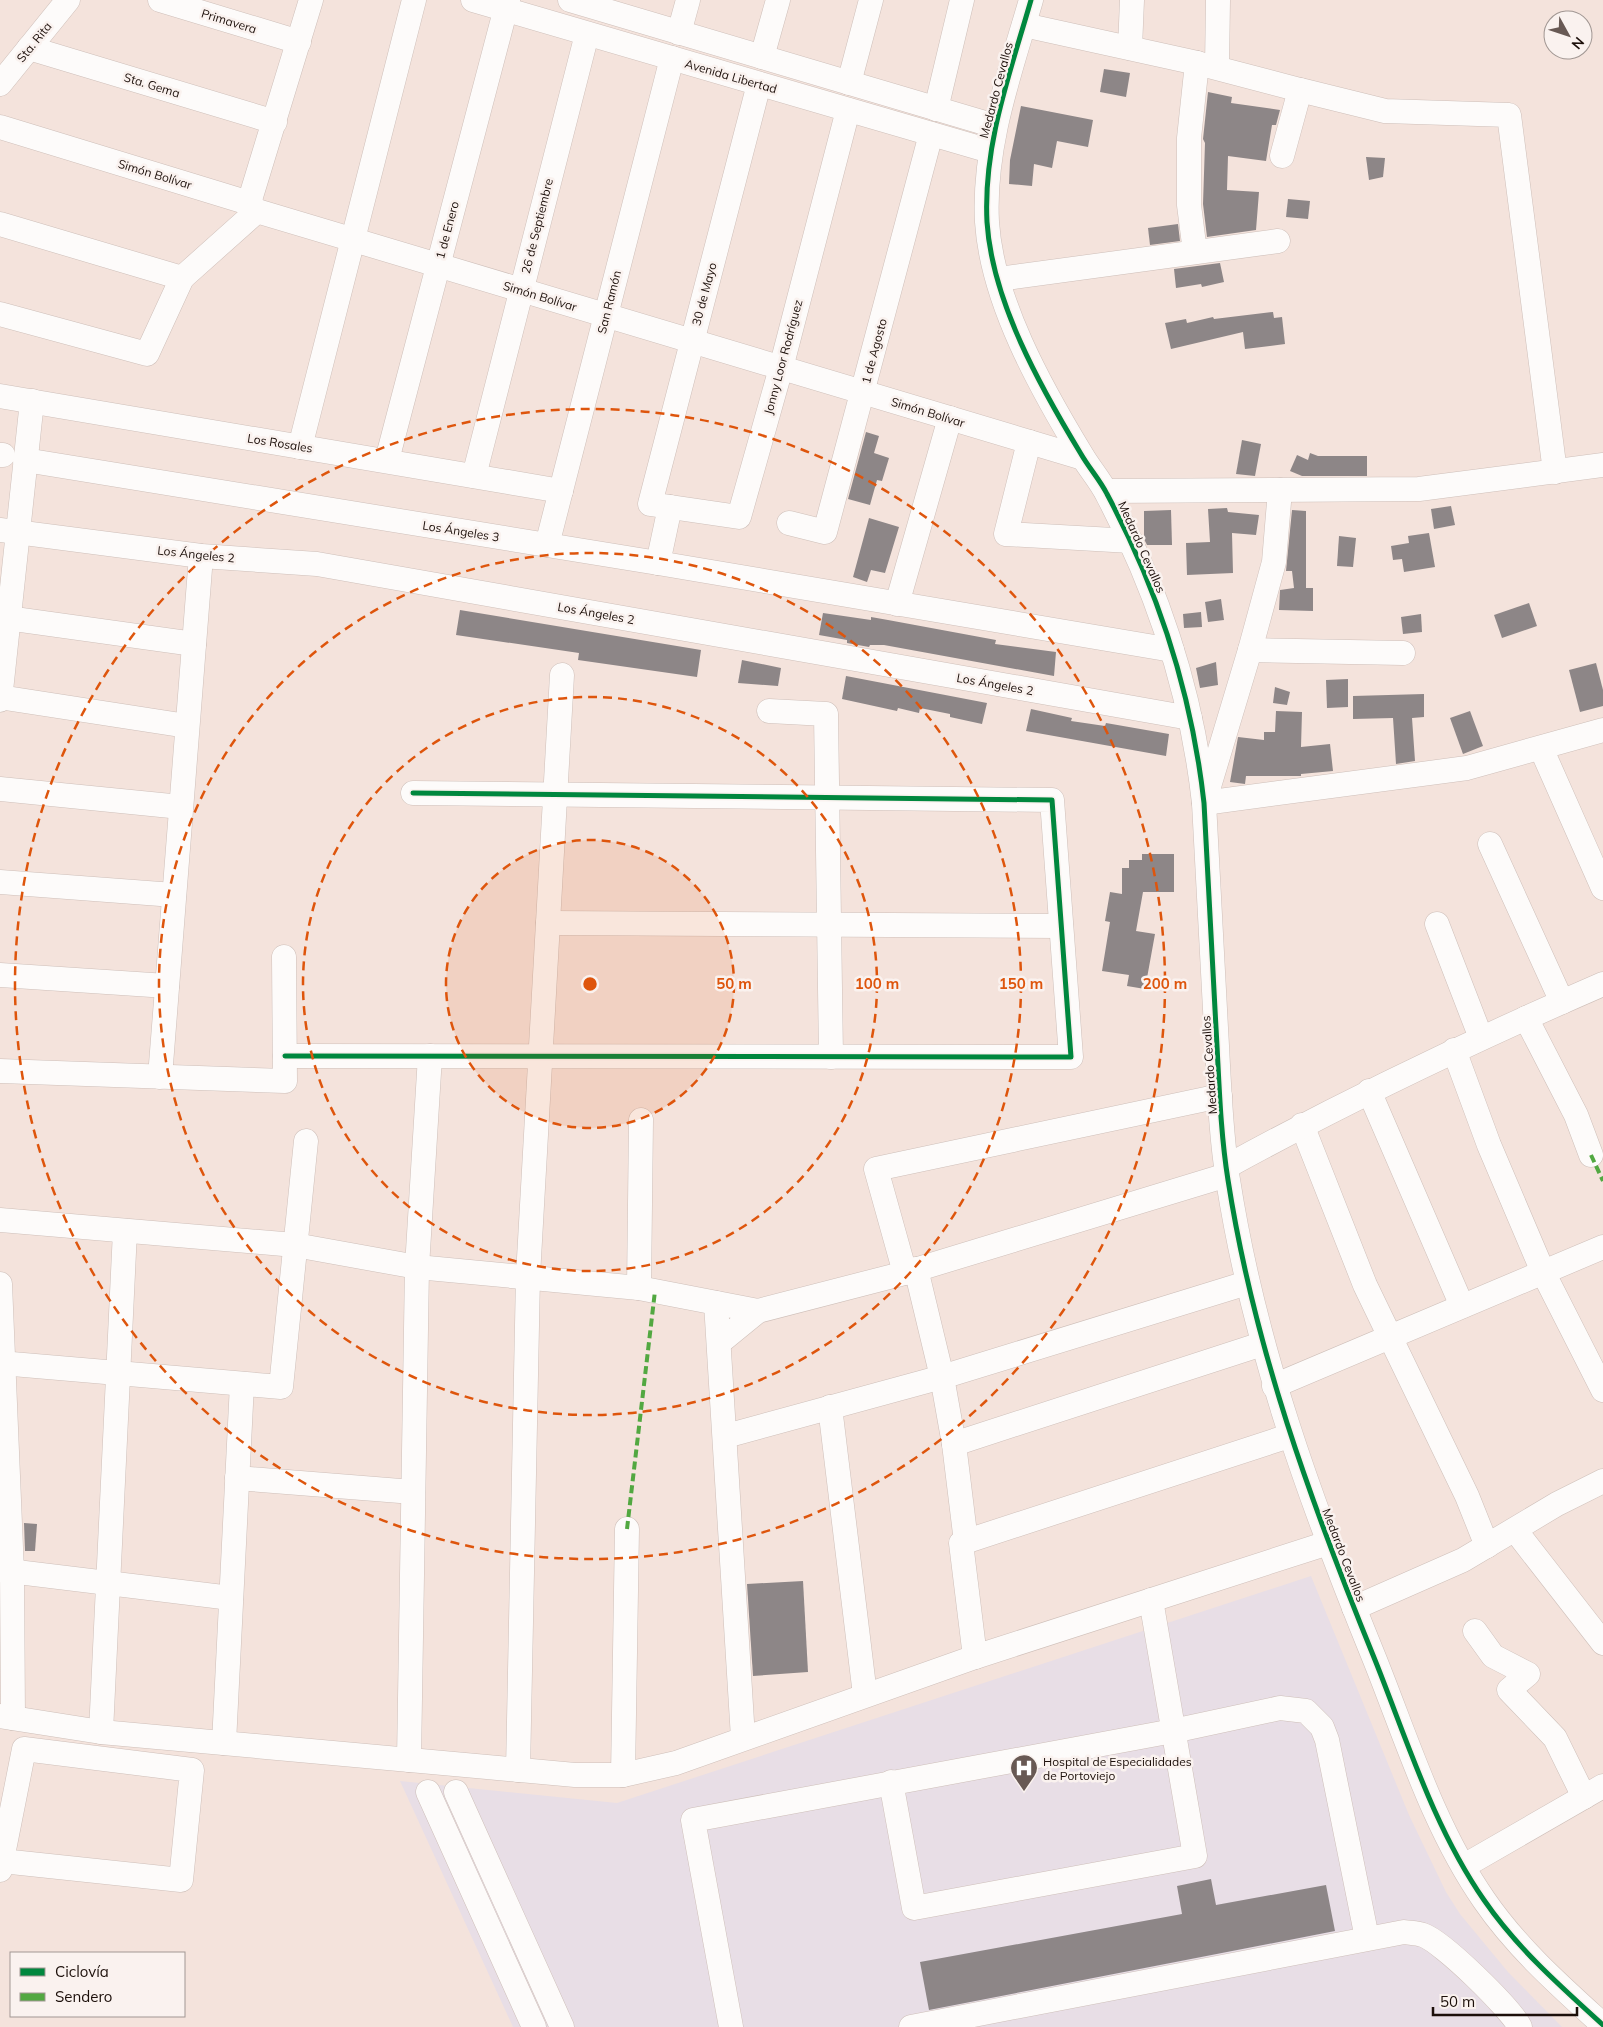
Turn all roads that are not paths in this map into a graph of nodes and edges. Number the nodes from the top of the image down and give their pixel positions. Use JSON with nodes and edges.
{"nodes":[{"id":1,"x":68,"y":0,"type":"edge"},
{"id":2,"x":160,"y":0,"type":"edge"},
{"id":3,"x":311,"y":0,"type":"edge"},
{"id":4,"x":414,"y":0,"type":"edge"},
{"id":5,"x":473,"y":0,"type":"edge"},
{"id":6,"x":688,"y":0,"type":"edge"},
{"id":7,"x":778,"y":0,"type":"edge"},
{"id":8,"x":871,"y":0,"type":"edge"},
{"id":9,"x":962,"y":0,"type":"edge"},
{"id":10,"x":1031,"y":0,"type":"edge"},
{"id":11,"x":1132,"y":0,"type":"edge"},
{"id":12,"x":1218,"y":0,"type":"edge"},
{"id":13,"x":585,"y":2,"type":"edge"},
{"id":14,"x":507,"y":5,"type":"edge"},
{"id":15,"x":1024,"y":25,"type":"junction"},
{"id":16,"x":679,"y":33,"type":"junction"},
{"id":17,"x":586,"y":34,"type":"junction"},
{"id":18,"x":299,"y":42,"type":"junction"},
{"id":19,"x":29,"y":48,"type":"junction"},
{"id":20,"x":1130,"y":48,"type":"junction"},
{"id":21,"x":762,"y":57,"type":"junction"},
{"id":22,"x":672,"y":58,"type":"junction"},
{"id":23,"x":1207,"y":65,"type":"junction"},
{"id":24,"x":849,"y":83,"type":"junction"},
{"id":25,"x":0,"y":84,"type":"edge"},
{"id":26,"x":759,"y":84,"type":"junction"},
{"id":27,"x":1300,"y":90,"type":"junction"},
{"id":28,"x":936,"y":109,"type":"junction"},
{"id":29,"x":848,"y":110,"type":"junction"},
{"id":30,"x":275,"y":122,"type":"junction"},
{"id":31,"x":995,"y":126,"type":"junction"},
{"id":32,"x":0,"y":127,"type":"edge"},
{"id":33,"x":931,"y":134,"type":"junction"},
{"id":34,"x":990,"y":151,"type":"junction"},
{"id":35,"x":1282,"y":156,"type":"dead end"},
{"id":36,"x":253,"y":207,"type":"junction"},
{"id":37,"x":0,"y":224,"type":"edge"},
{"id":38,"x":352,"y":239,"type":"junction"},
{"id":39,"x":1278,"y":241,"type":"dead end"},
{"id":40,"x":1195,"y":252,"type":"junction"},
{"id":41,"x":438,"y":265,"type":"junction"},
{"id":42,"x":182,"y":278,"type":"junction"},
{"id":43,"x":998,"y":280,"type":"junction"},
{"id":44,"x":521,"y":290,"type":"junction"},
{"id":45,"x":0,"y":314,"type":"edge"},
{"id":46,"x":606,"y":315,"type":"junction"},
{"id":47,"x":692,"y":341,"type":"junction"},
{"id":48,"x":781,"y":368,"type":"junction"},
{"id":49,"x":864,"y":392,"type":"junction"},
{"id":50,"x":0,"y":396,"type":"edge"},
{"id":51,"x":32,"y":401,"type":"junction"},
{"id":52,"x":950,"y":418,"type":"junction"},
{"id":53,"x":1029,"y":442,"type":"junction"},
{"id":54,"x":300,"y":446,"type":"junction"},
{"id":55,"x":9,"y":457,"type":"edge"},
{"id":56,"x":1083,"y":458,"type":"junction"},
{"id":57,"x":387,"y":460,"type":"junction"},
{"id":58,"x":1603,"y":465,"type":"edge"},
{"id":59,"x":1555,"y":472,"type":"junction"},
{"id":60,"x":474,"y":476,"type":"junction"},
{"id":61,"x":560,"y":490,"type":"junction"},
{"id":62,"x":1280,"y":490,"type":"junction"},
{"id":63,"x":1106,"y":491,"type":"junction"},
{"id":64,"x":660,"y":505,"type":"junction"},
{"id":65,"x":789,"y":523,"type":"dead end"},
{"id":66,"x":13,"y":532,"type":"edge"},
{"id":67,"x":1131,"y":541,"type":"junction"},
{"id":68,"x":547,"y":545,"type":"junction"},
{"id":69,"x":658,"y":562,"type":"junction"},
{"id":70,"x":200,"y":565,"type":"junction"},
{"id":71,"x":897,"y":604,"type":"junction"},
{"id":72,"x":4,"y":628,"type":"edge"},
{"id":73,"x":194,"y":644,"type":"junction"},
{"id":74,"x":1172,"y":650,"type":"junction"},
{"id":75,"x":1250,"y":650,"type":"junction"},
{"id":76,"x":1403,"y":653,"type":"dead end"},
{"id":77,"x":562,"y":675,"type":"dead end"},
{"id":78,"x":0,"y":698,"type":"edge"},
{"id":79,"x":769,"y":711,"type":"dead end"},
{"id":80,"x":1190,"y":718,"type":"junction"},
{"id":81,"x":188,"y":726,"type":"junction"},
{"id":82,"x":1603,"y":730,"type":"edge"},
{"id":83,"x":1541,"y":748,"type":"junction"},
{"id":84,"x":0,"y":789,"type":"edge"},
{"id":85,"x":413,"y":793,"type":"dead end"},
{"id":86,"x":555,"y":794,"type":"junction"},
{"id":87,"x":827,"y":797,"type":"junction"},
{"id":88,"x":1204,"y":803,"type":"junction"},
{"id":89,"x":181,"y":807,"type":"junction"},
{"id":90,"x":1490,"y":844,"type":"dead end"},
{"id":91,"x":0,"y":882,"type":"edge"},
{"id":92,"x":1603,"y":888,"type":"edge"},
{"id":93,"x":174,"y":895,"type":"junction"},
{"id":94,"x":548,"y":923,"type":"junction"},
{"id":95,"x":829,"y":924,"type":"junction"},
{"id":96,"x":1437,"y":924,"type":"dead end"},
{"id":97,"x":1061,"y":926,"type":"junction"},
{"id":98,"x":284,"y":957,"type":"dead end"},
{"id":99,"x":0,"y":975,"type":"edge"},
{"id":100,"x":1603,"y":984,"type":"edge"},
{"id":101,"x":167,"y":986,"type":"junction"},
{"id":102,"x":1562,"y":1002,"type":"junction"},
{"id":103,"x":1526,"y":1018,"type":"junction"},
{"id":104,"x":1481,"y":1038,"type":"junction"},
{"id":105,"x":1454,"y":1050,"type":"junction"},
{"id":106,"x":285,"y":1056,"type":"junction"},
{"id":107,"x":430,"y":1056,"type":"junction"},
{"id":108,"x":832,"y":1057,"type":"junction"},
{"id":109,"x":0,"y":1071,"type":"edge"},
{"id":110,"x":160,"y":1077,"type":"junction"},
{"id":111,"x":1369,"y":1091,"type":"junction"},
{"id":112,"x":1220,"y":1096,"type":"junction"},
{"id":113,"x":641,"y":1120,"type":"dead end"},
{"id":114,"x":1302,"y":1126,"type":"junction"},
{"id":115,"x":306,"y":1141,"type":"dead end"},
{"id":116,"x":1591,"y":1155,"type":"dead end"},
{"id":117,"x":1227,"y":1171,"type":"junction"},
{"id":118,"x":0,"y":1220,"type":"edge"},
{"id":119,"x":125,"y":1230,"type":"junction"},
{"id":120,"x":295,"y":1245,"type":"junction"},
{"id":121,"x":1603,"y":1246,"type":"edge"},
{"id":122,"x":417,"y":1267,"type":"junction"},
{"id":123,"x":910,"y":1271,"type":"junction"},
{"id":124,"x":1543,"y":1272,"type":"junction"},
{"id":125,"x":528,"y":1276,"type":"junction"},
{"id":126,"x":1247,"y":1283,"type":"junction"},
{"id":127,"x":0,"y":1284,"type":"edge"},
{"id":128,"x":639,"y":1288,"type":"junction"},
{"id":129,"x":716,"y":1303,"type":"junction"},
{"id":130,"x":1462,"y":1306,"type":"junction"},
{"id":131,"x":758,"y":1311,"type":"junction"},
{"id":132,"x":1390,"y":1337,"type":"junction"},
{"id":133,"x":720,"y":1342,"type":"junction"},
{"id":134,"x":1262,"y":1344,"type":"junction"},
{"id":135,"x":2,"y":1363,"type":"edge"},
{"id":136,"x":118,"y":1373,"type":"junction"},
{"id":137,"x":942,"y":1377,"type":"junction"},
{"id":138,"x":242,"y":1384,"type":"junction"},
{"id":139,"x":1274,"y":1386,"type":"junction"},
{"id":140,"x":1603,"y":1390,"type":"edge"},
{"id":141,"x":830,"y":1407,"type":"junction"},
{"id":142,"x":726,"y":1436,"type":"junction"},
{"id":143,"x":1289,"y":1436,"type":"junction"},
{"id":144,"x":954,"y":1444,"type":"junction"},
{"id":145,"x":4,"y":1477,"type":"edge"},
{"id":146,"x":237,"y":1478,"type":"junction"},
{"id":147,"x":1603,"y":1481,"type":"edge"},
{"id":148,"x":414,"y":1492,"type":"junction"},
{"id":149,"x":627,"y":1529,"type":"dead end"},
{"id":150,"x":1516,"y":1530,"type":"junction"},
{"id":151,"x":966,"y":1542,"type":"junction"},
{"id":152,"x":1328,"y":1542,"type":"junction"},
{"id":153,"x":1488,"y":1546,"type":"junction"},
{"id":154,"x":6,"y":1571,"type":"edge"},
{"id":155,"x":108,"y":1585,"type":"junction"},
{"id":156,"x":231,"y":1598,"type":"junction"},
{"id":157,"x":1151,"y":1600,"type":"junction"},
{"id":158,"x":1354,"y":1608,"type":"junction"},
{"id":159,"x":1475,"y":1631,"type":"dead end"},
{"id":160,"x":1601,"y":1635,"type":"edge"},
{"id":161,"x":975,"y":1657,"type":"junction"},
{"id":162,"x":865,"y":1695,"type":"junction"},
{"id":163,"x":6,"y":1717,"type":"edge"},
{"id":164,"x":1174,"y":1731,"type":"junction"},
{"id":165,"x":101,"y":1732,"type":"junction"},
{"id":166,"x":743,"y":1738,"type":"junction"},
{"id":167,"x":224,"y":1743,"type":"junction"},
{"id":168,"x":409,"y":1760,"type":"junction"},
{"id":169,"x":518,"y":1770,"type":"junction"},
{"id":170,"x":624,"y":1775,"type":"junction"},
{"id":171,"x":891,"y":1782,"type":"junction"},
{"id":172,"x":428,"y":1792,"type":"dead end"},
{"id":173,"x":456,"y":1792,"type":"dead end"},
{"id":174,"x":1593,"y":1792,"type":"edge"},
{"id":175,"x":1,"y":1866,"type":"edge"},
{"id":176,"x":1464,"y":1866,"type":"junction"},
{"id":177,"x":1367,"y":1938,"type":"junction"},
{"id":178,"x":1602,"y":2023,"type":"edge"},
{"id":179,"x":534,"y":2027,"type":"edge"},
{"id":180,"x":562,"y":2027,"type":"edge"},
{"id":181,"x":731,"y":2027,"type":"edge"},
{"id":182,"x":911,"y":2027,"type":"edge"},
{"id":183,"x":1520,"y":2027,"type":"edge"}],
"edges":[{"from":1,"to":19,"type":"street","name":"Sta. Rita"},
{"from":2,"to":18,"type":"street","name":"Primavera"},
{"from":3,"to":18,"type":"street"},
{"from":4,"to":38,"type":"street"},
{"from":5,"to":14,"type":"street","name":"Avenida Libertad"},
{"from":6,"to":16,"type":"street"},
{"from":7,"to":21,"type":"street"},
{"from":8,"to":24,"type":"street"},
{"from":9,"to":28,"type":"street"},
{"from":10,"to":15,"type":"street","name":"Medardo Cevallos"},
{"from":11,"to":20,"type":"street"},
{"from":12,"to":23,"type":"street"},
{"from":13,"to":16,"type":"street"},
{"from":14,"to":17,"type":"street","name":"Avenida Libertad"},
{"from":14,"to":41,"type":"street","name":"1 de Enero"},
{"from":15,"to":20,"type":"street"},
{"from":15,"to":31,"type":"street","name":"Medardo Cevallos"},
{"from":16,"to":21,"type":"street"},
{"from":17,"to":22,"type":"street","name":"Avenida Libertad"},
{"from":17,"to":44,"type":"street","name":"26 de Septiembre"},
{"from":18,"to":30,"type":"street"},
{"from":19,"to":25,"type":"street","name":"Sta. Rita"},
{"from":19,"to":30,"type":"street","name":"Sta. Gema"},
{"from":20,"to":23,"type":"street"},
{"from":21,"to":24,"type":"street"},
{"from":22,"to":26,"type":"street","name":"Avenida Libertad"},
{"from":22,"to":46,"type":"street","name":"San Ramón"},
{"from":23,"to":27,"type":"street"},
{"from":23,"to":40,"type":"street"},
{"from":24,"to":28,"type":"street"},
{"from":26,"to":29,"type":"street","name":"Avenida Libertad"},
{"from":26,"to":47,"type":"street","name":"30 de Mayo"},
{"from":27,"to":35,"type":"street"},
{"from":27,"to":59,"type":"street"},
{"from":28,"to":31,"type":"street"},
{"from":29,"to":33,"type":"street","name":"Avenida Libertad"},
{"from":29,"to":48,"type":"street","name":"Jonny Loor Rodríguez"},
{"from":30,"to":36,"type":"street"},
{"from":31,"to":34,"type":"street","name":"Medardo Cevallos"},
{"from":32,"to":36,"type":"street","name":"Simón Bolívar"},
{"from":33,"to":34,"type":"street","name":"Avenida Libertad"},
{"from":33,"to":49,"type":"street","name":"1 de Agosto"},
{"from":34,"to":43,"type":"street","name":"Medardo Cevallos"},
{"from":36,"to":38,"type":"street","name":"Simón Bolívar"},
{"from":36,"to":42,"type":"street"},
{"from":37,"to":42,"type":"street"},
{"from":38,"to":41,"type":"street","name":"Simón Bolívar"},
{"from":38,"to":54,"type":"street"},
{"from":39,"to":40,"type":"street"},
{"from":40,"to":43,"type":"street"},
{"from":41,"to":44,"type":"street","name":"Simón Bolívar"},
{"from":41,"to":57,"type":"street","name":"1 de Enero"},
{"from":42,"to":45,"type":"street"},
{"from":43,"to":56,"type":"street","name":"Medardo Cevallos"},
{"from":44,"to":46,"type":"street","name":"Simón Bolívar"},
{"from":44,"to":60,"type":"street","name":"26 de Septiembre"},
{"from":46,"to":47,"type":"street","name":"Simón Bolívar"},
{"from":46,"to":61,"type":"street","name":"San Ramón"},
{"from":47,"to":48,"type":"street","name":"Simón Bolívar"},
{"from":47,"to":64,"type":"street","name":"30 de Mayo"},
{"from":48,"to":49,"type":"street","name":"Simón Bolívar"},
{"from":48,"to":64,"type":"street","name":"Jonny Loor Rodríguez"},
{"from":49,"to":52,"type":"street","name":"Simón Bolívar"},
{"from":49,"to":65,"type":"street","name":"1 de Agosto"},
{"from":50,"to":51,"type":"street","name":"Los Rosales"},
{"from":51,"to":54,"type":"street","name":"Los Rosales"},
{"from":51,"to":55,"type":"street"},
{"from":52,"to":53,"type":"street","name":"Simón Bolívar"},
{"from":52,"to":71,"type":"street"},
{"from":53,"to":56,"type":"street","name":"Simón Bolívar"},
{"from":53,"to":67,"type":"street"},
{"from":54,"to":57,"type":"street","name":"Los Rosales"},
{"from":55,"to":66,"type":"street"},
{"from":55,"to":68,"type":"street","name":"Los Ángeles 3"},
{"from":56,"to":63,"type":"street","name":"Medardo Cevallos"},
{"from":57,"to":60,"type":"street","name":"Los Rosales"},
{"from":58,"to":59,"type":"street"},
{"from":59,"to":62,"type":"street"},
{"from":60,"to":61,"type":"street","name":"Los Rosales"},
{"from":61,"to":68,"type":"street","name":"San Ramón"},
{"from":62,"to":63,"type":"street"},
{"from":62,"to":75,"type":"street"},
{"from":63,"to":67,"type":"street","name":"Medardo Cevallos"},
{"from":64,"to":69,"type":"street","name":"30 de Mayo"},
{"from":66,"to":70,"type":"street","name":"Los Ángeles 2"},
{"from":66,"to":72,"type":"street"},
{"from":67,"to":74,"type":"street","name":"Medardo Cevallos"},
{"from":68,"to":69,"type":"street","name":"Los Ángeles 3"},
{"from":69,"to":71,"type":"street","name":"Los Ángeles 3"},
{"from":70,"to":73,"type":"street"},
{"from":70,"to":80,"type":"street","name":"Los Ángeles 2"},
{"from":71,"to":74,"type":"street","name":"Los Ángeles 3"},
{"from":72,"to":73,"type":"street"},
{"from":72,"to":78,"type":"street"},
{"from":73,"to":81,"type":"street"},
{"from":74,"to":80,"type":"street","name":"Medardo Cevallos"},
{"from":75,"to":76,"type":"street"},
{"from":75,"to":88,"type":"street"},
{"from":77,"to":86,"type":"street"},
{"from":78,"to":81,"type":"street"},
{"from":79,"to":87,"type":"street"},
{"from":80,"to":88,"type":"street","name":"Medardo Cevallos"},
{"from":81,"to":89,"type":"street"},
{"from":82,"to":83,"type":"street"},
{"from":83,"to":88,"type":"street"},
{"from":83,"to":92,"type":"street"},
{"from":84,"to":89,"type":"street"},
{"from":85,"to":86,"type":"street"},
{"from":86,"to":87,"type":"street"},
{"from":86,"to":94,"type":"street"},
{"from":87,"to":95,"type":"street"},
{"from":87,"to":97,"type":"street"},
{"from":88,"to":112,"type":"street","name":"Medardo Cevallos"},
{"from":89,"to":93,"type":"street"},
{"from":90,"to":102,"type":"street"},
{"from":91,"to":93,"type":"street"},
{"from":93,"to":101,"type":"street"},
{"from":94,"to":95,"type":"street"},
{"from":94,"to":125,"type":"street"},
{"from":95,"to":97,"type":"street"},
{"from":95,"to":108,"type":"street"},
{"from":96,"to":104,"type":"street"},
{"from":97,"to":108,"type":"street"},
{"from":98,"to":106,"type":"street"},
{"from":99,"to":101,"type":"street"},
{"from":100,"to":102,"type":"street"},
{"from":101,"to":110,"type":"street"},
{"from":102,"to":103,"type":"street"},
{"from":103,"to":104,"type":"street"},
{"from":103,"to":116,"type":"street"},
{"from":104,"to":105,"type":"street"},
{"from":105,"to":111,"type":"street"},
{"from":105,"to":124,"type":"street"},
{"from":106,"to":107,"type":"street"},
{"from":106,"to":110,"type":"street"},
{"from":107,"to":108,"type":"street"},
{"from":107,"to":122,"type":"street"},
{"from":109,"to":110,"type":"street"},
{"from":111,"to":114,"type":"street"},
{"from":111,"to":130,"type":"street"},
{"from":112,"to":117,"type":"street","name":"Medardo Cevallos"},
{"from":112,"to":123,"type":"street"},
{"from":113,"to":128,"type":"street"},
{"from":114,"to":117,"type":"street"},
{"from":114,"to":132,"type":"street"},
{"from":115,"to":120,"type":"street"},
{"from":117,"to":123,"type":"street"},
{"from":117,"to":126,"type":"street","name":"Medardo Cevallos"},
{"from":118,"to":119,"type":"street"},
{"from":119,"to":120,"type":"street"},
{"from":119,"to":136,"type":"street"},
{"from":120,"to":122,"type":"street"},
{"from":120,"to":138,"type":"street"},
{"from":121,"to":124,"type":"street"},
{"from":122,"to":125,"type":"street"},
{"from":122,"to":148,"type":"street"},
{"from":123,"to":131,"type":"street"},
{"from":123,"to":137,"type":"street"},
{"from":124,"to":130,"type":"street"},
{"from":124,"to":140,"type":"street"},
{"from":125,"to":128,"type":"street"},
{"from":125,"to":169,"type":"street"},
{"from":126,"to":134,"type":"street","name":"Medardo Cevallos"},
{"from":126,"to":137,"type":"street"},
{"from":127,"to":135,"type":"street"},
{"from":128,"to":129,"type":"street"},
{"from":129,"to":131,"type":"street"},
{"from":129,"to":133,"type":"street"},
{"from":130,"to":132,"type":"street"},
{"from":131,"to":133,"type":"street"},
{"from":132,"to":139,"type":"street"},
{"from":132,"to":153,"type":"street"},
{"from":133,"to":142,"type":"street"},
{"from":134,"to":139,"type":"street","name":"Medardo Cevallos"},
{"from":134,"to":144,"type":"street"},
{"from":135,"to":136,"type":"street"},
{"from":135,"to":145,"type":"street"},
{"from":136,"to":138,"type":"street"},
{"from":136,"to":155,"type":"street"},
{"from":137,"to":141,"type":"street"},
{"from":137,"to":144,"type":"street"},
{"from":138,"to":146,"type":"street"},
{"from":139,"to":143,"type":"street","name":"Medardo Cevallos"},
{"from":141,"to":142,"type":"street"},
{"from":141,"to":162,"type":"street"},
{"from":142,"to":166,"type":"street"},
{"from":143,"to":151,"type":"street"},
{"from":143,"to":152,"type":"street","name":"Medardo Cevallos"},
{"from":144,"to":151,"type":"street"},
{"from":145,"to":154,"type":"street"},
{"from":146,"to":148,"type":"street"},
{"from":146,"to":156,"type":"street"},
{"from":147,"to":150,"type":"street"},
{"from":148,"to":168,"type":"street"},
{"from":149,"to":170,"type":"street"},
{"from":150,"to":153,"type":"street"},
{"from":150,"to":160,"type":"street"},
{"from":151,"to":161,"type":"street"},
{"from":152,"to":157,"type":"street"},
{"from":152,"to":158,"type":"street","name":"Medardo Cevallos"},
{"from":153,"to":158,"type":"street"},
{"from":154,"to":155,"type":"street"},
{"from":154,"to":163,"type":"street"},
{"from":155,"to":156,"type":"street"},
{"from":155,"to":165,"type":"street"},
{"from":156,"to":167,"type":"street"},
{"from":157,"to":161,"type":"street"},
{"from":157,"to":164,"type":"street"},
{"from":158,"to":176,"type":"street","name":"Medardo Cevallos"},
{"from":159,"to":174,"type":"street"},
{"from":161,"to":162,"type":"street"},
{"from":162,"to":166,"type":"street"},
{"from":163,"to":165,"type":"street"},
{"from":164,"to":171,"type":"street"},
{"from":164,"to":171,"type":"street"},
{"from":164,"to":177,"type":"street"},
{"from":165,"to":167,"type":"street"},
{"from":166,"to":170,"type":"street"},
{"from":167,"to":168,"type":"street"},
{"from":168,"to":169,"type":"street"},
{"from":169,"to":170,"type":"street"},
{"from":171,"to":181,"type":"street"},
{"from":172,"to":179,"type":"street"},
{"from":173,"to":180,"type":"street"},
{"from":174,"to":176,"type":"street"},
{"from":175,"to":175,"type":"street"},
{"from":176,"to":178,"type":"street","name":"Medardo Cevallos"},
{"from":177,"to":182,"type":"street"},
{"from":177,"to":183,"type":"street"}]}
